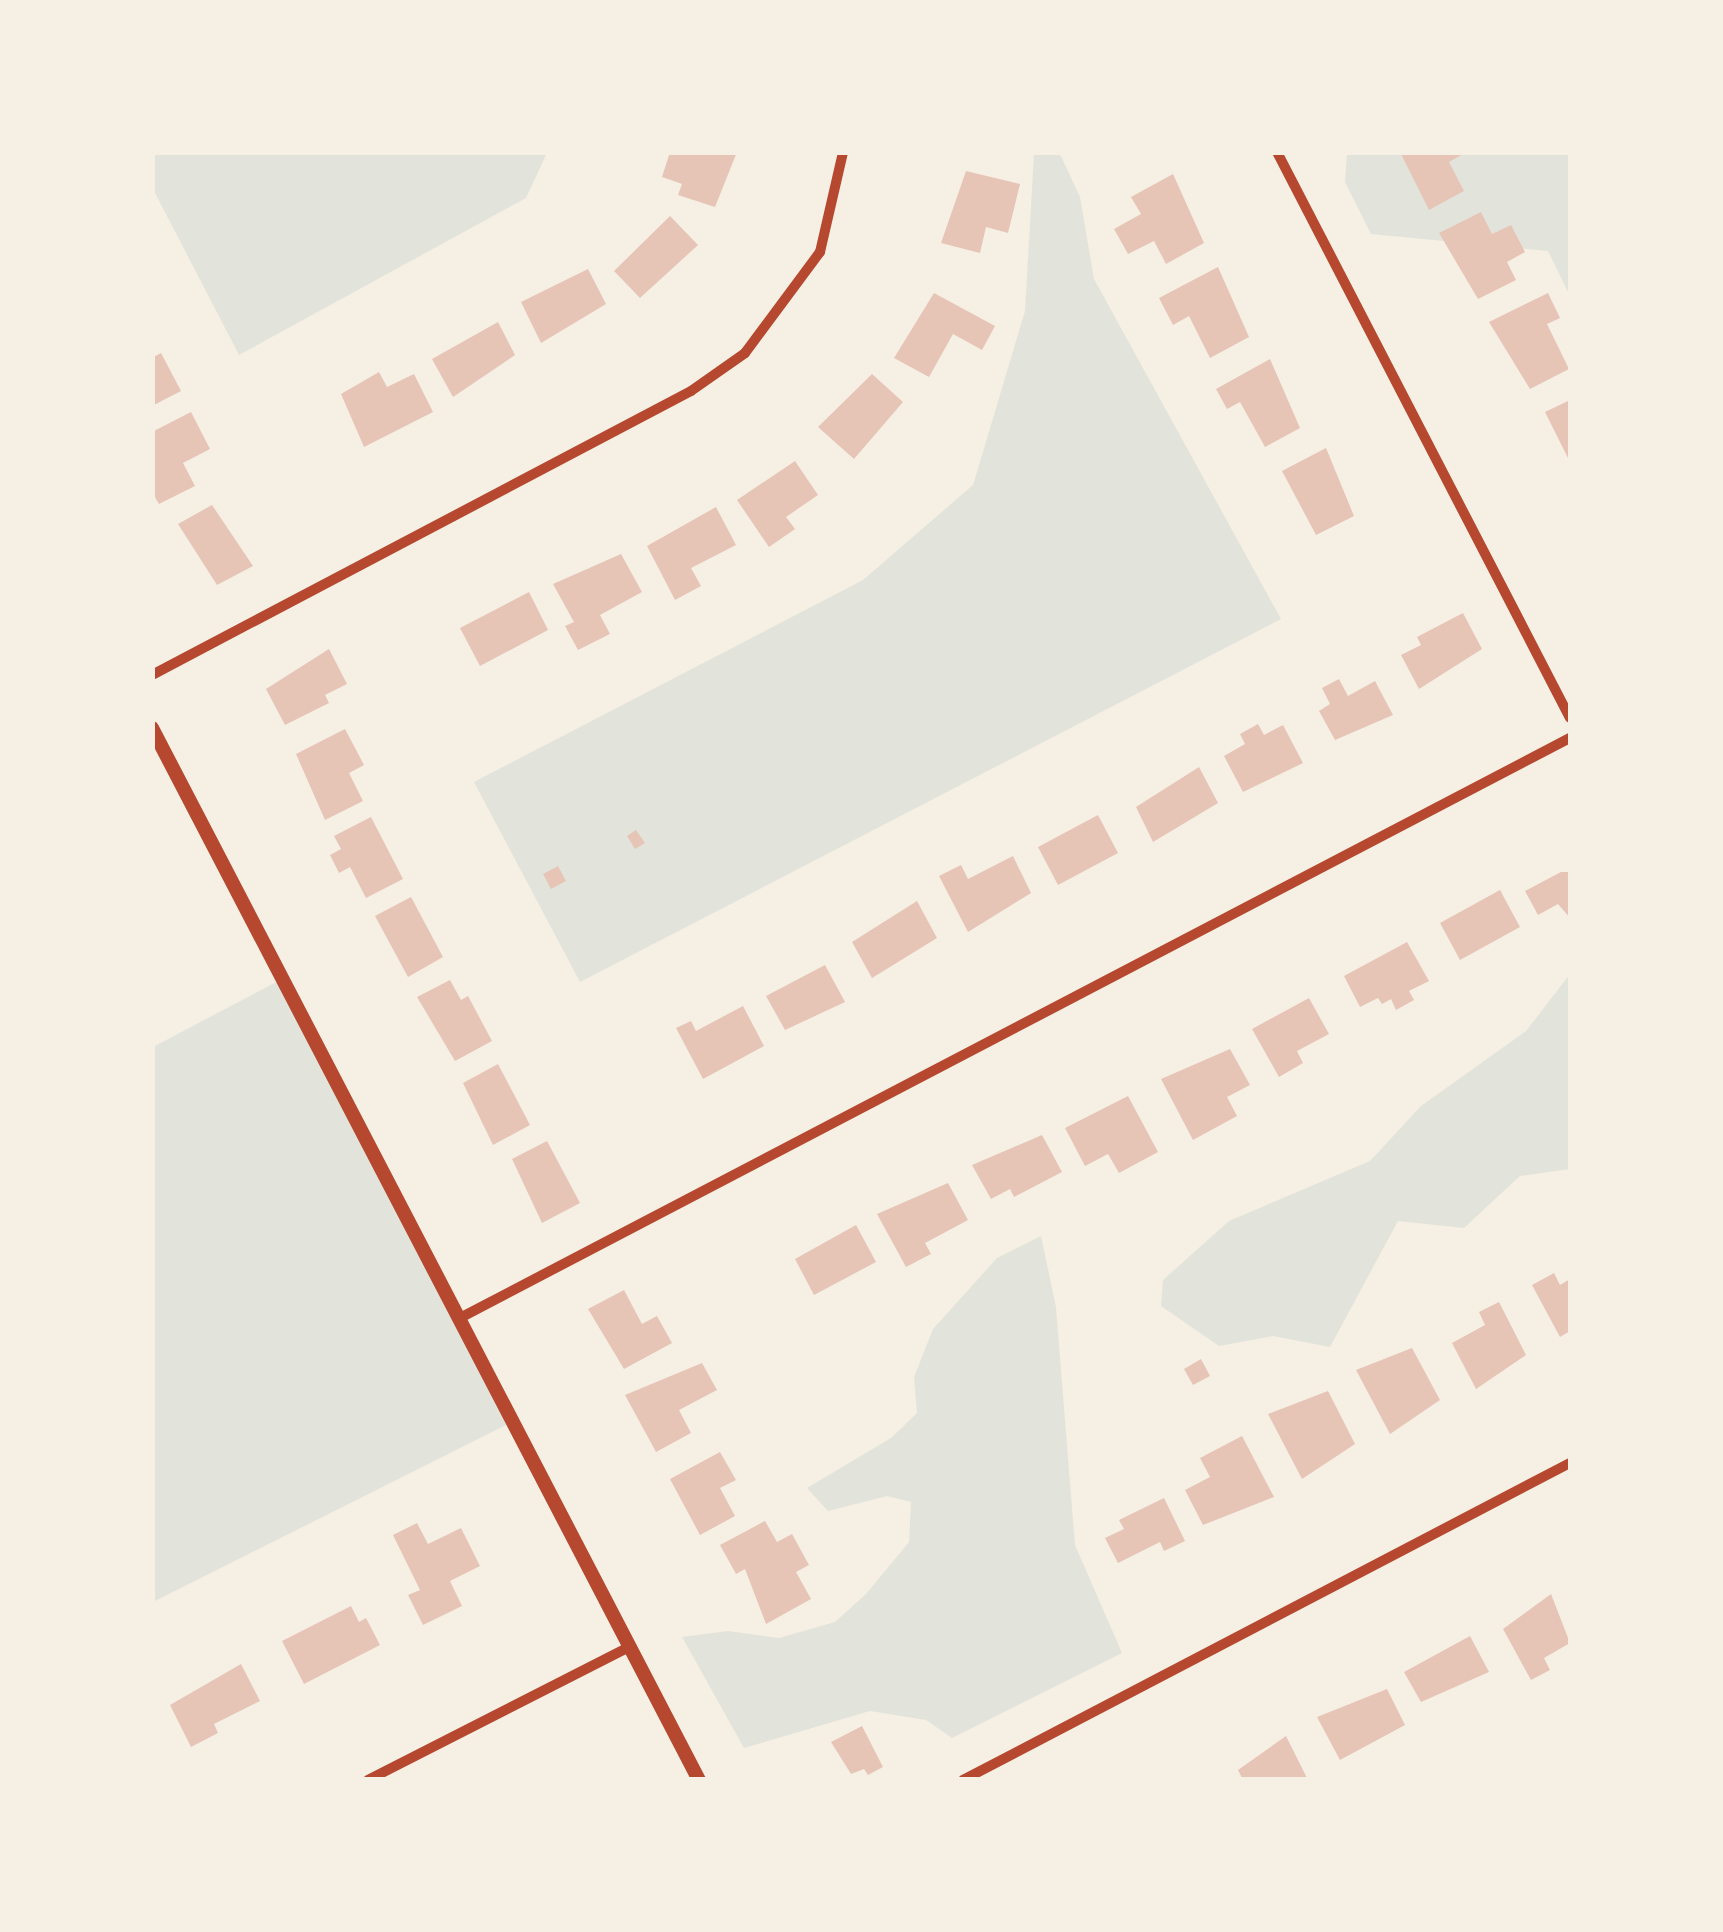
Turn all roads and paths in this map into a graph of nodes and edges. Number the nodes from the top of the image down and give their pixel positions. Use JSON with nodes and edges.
{"nodes":[{"id":1,"x":843,"y":152,"type":"edge"},
{"id":2,"x":1277,"y":152,"type":"edge"},
{"id":3,"x":152,"y":675,"type":"edge"},
{"id":4,"x":1570,"y":718,"type":"edge"},
{"id":5,"x":152,"y":728,"type":"edge"},
{"id":6,"x":1570,"y":738,"type":"edge"},
{"id":7,"x":458,"y":1320,"type":"junction"},
{"id":8,"x":1570,"y":1463,"type":"edge"},
{"id":9,"x":629,"y":1648,"type":"junction"},
{"id":10,"x":368,"y":1780,"type":"edge"},
{"id":11,"x":699,"y":1780,"type":"edge"},
{"id":12,"x":963,"y":1780,"type":"edge"}],
"edges":[{"from":1,"to":3,"type":"street"},
{"from":2,"to":4,"type":"street"},
{"from":5,"to":7,"type":"street"},
{"from":6,"to":7,"type":"street"},
{"from":7,"to":9,"type":"street"},
{"from":8,"to":12,"type":"street"},
{"from":9,"to":10,"type":"street"},
{"from":9,"to":11,"type":"street"}]}
